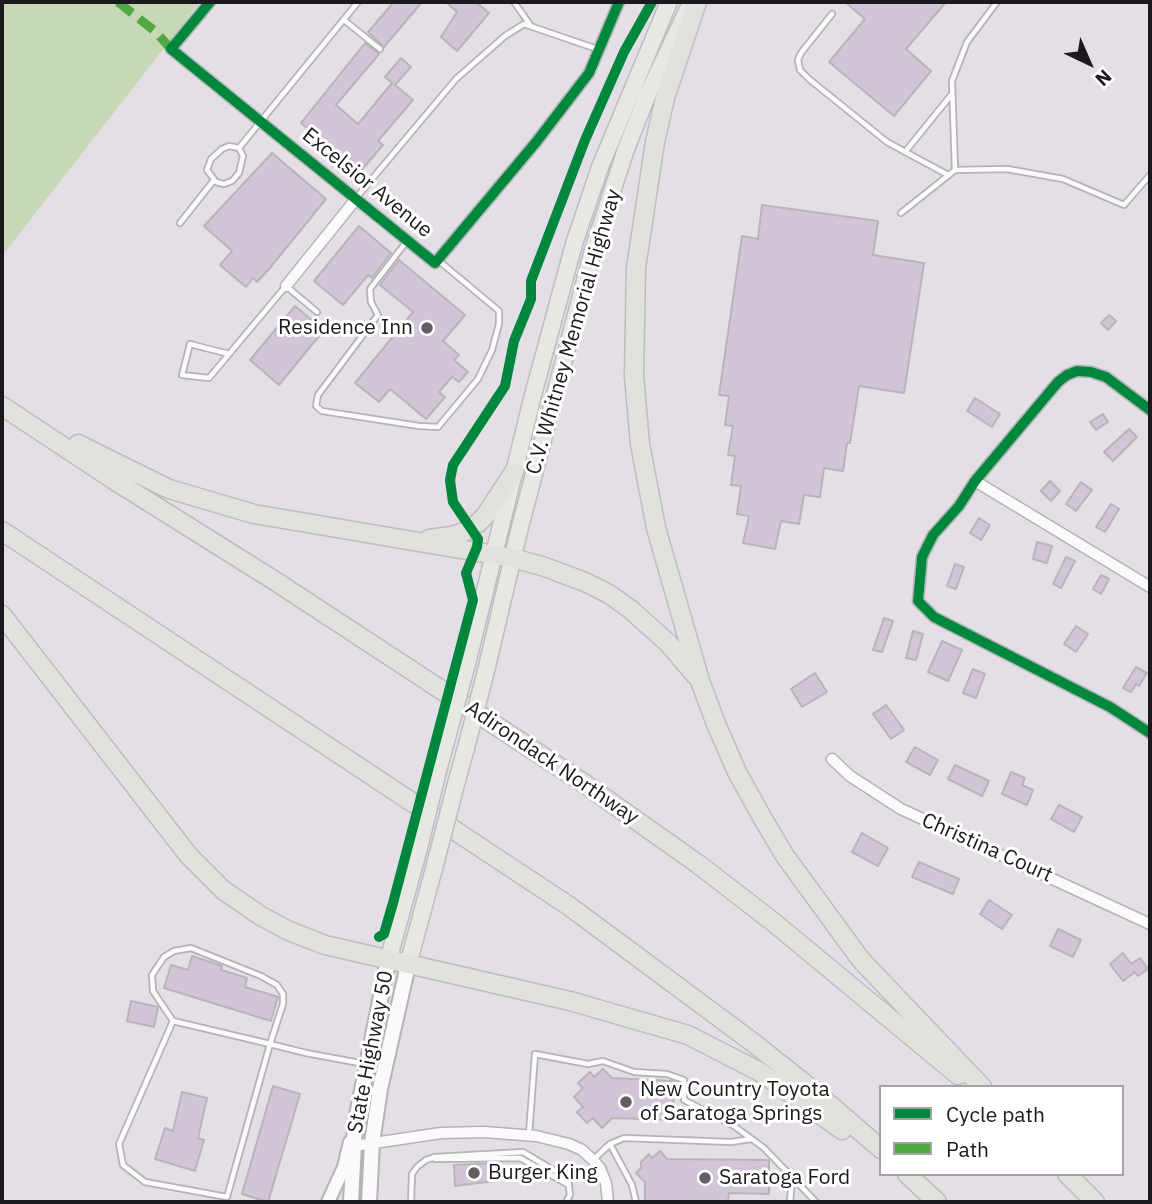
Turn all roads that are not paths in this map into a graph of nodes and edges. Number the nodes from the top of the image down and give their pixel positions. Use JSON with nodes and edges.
{"nodes":[{"id":1,"x":210,"y":2,"type":"edge"},
{"id":2,"x":359,"y":2,"type":"edge"},
{"id":3,"x":514,"y":2,"type":"edge"},
{"id":4,"x":619,"y":2,"type":"edge"},
{"id":5,"x":668,"y":2,"type":"edge"},
{"id":6,"x":691,"y":2,"type":"edge"},
{"id":7,"x":697,"y":2,"type":"edge"},
{"id":8,"x":997,"y":2,"type":"edge"},
{"id":9,"x":832,"y":13,"type":"dead end"},
{"id":10,"x":344,"y":20,"type":"junction"},
{"id":11,"x":531,"y":26,"type":"junction"},
{"id":12,"x":380,"y":49,"type":"dead end"},
{"id":13,"x":598,"y":49,"type":"junction"},
{"id":14,"x":953,"y":94,"type":"junction"},
{"id":15,"x":261,"y":122,"type":"junction"},
{"id":16,"x":239,"y":148,"type":"junction"},
{"id":17,"x":905,"y":152,"type":"junction"},
{"id":18,"x":955,"y":170,"type":"junction"},
{"id":19,"x":948,"y":175,"type":"junction"},
{"id":20,"x":1150,"y":175,"type":"edge"},
{"id":21,"x":214,"y":180,"type":"junction"},
{"id":22,"x":356,"y":199,"type":"junction"},
{"id":23,"x":901,"y":213,"type":"dead end"},
{"id":24,"x":180,"y":222,"type":"dead end"},
{"id":25,"x":407,"y":240,"type":"junction"},
{"id":26,"x":438,"y":260,"type":"junction"},
{"id":27,"x":286,"y":286,"type":"junction"},
{"id":28,"x":317,"y":312,"type":"dead end"},
{"id":29,"x":229,"y":354,"type":"junction"},
{"id":30,"x":2,"y":405,"type":"edge"},
{"id":31,"x":1150,"y":410,"type":"edge"},
{"id":32,"x":514,"y":472,"type":"junction"},
{"id":33,"x":975,"y":481,"type":"junction"},
{"id":34,"x":2,"y":531,"type":"edge"},
{"id":35,"x":406,"y":542,"type":"junction"},
{"id":36,"x":494,"y":555,"type":"junction"},
{"id":37,"x":513,"y":558,"type":"junction"},
{"id":38,"x":1150,"y":587,"type":"edge"},
{"id":39,"x":2,"y":615,"type":"edge"},
{"id":40,"x":468,"y":660,"type":"joint"},
{"id":41,"x":486,"y":671,"type":"joint"},
{"id":42,"x":700,"y":681,"type":"junction"},
{"id":43,"x":1150,"y":733,"type":"edge"},
{"id":44,"x":832,"y":759,"type":"dead end"},
{"id":45,"x":1150,"y":924,"type":"edge"},
{"id":46,"x":388,"y":961,"type":"junction"},
{"id":47,"x":408,"y":965,"type":"junction"},
{"id":48,"x":173,"y":1021,"type":"junction"},
{"id":49,"x":271,"y":1044,"type":"junction"},
{"id":50,"x":366,"y":1064,"type":"junction"},
{"id":51,"x":970,"y":1085,"type":"edge"},
{"id":52,"x":980,"y":1085,"type":"edge"},
{"id":53,"x":355,"y":1125,"type":"junction"},
{"id":54,"x":529,"y":1135,"type":"junction"},
{"id":55,"x":752,"y":1139,"type":"junction"},
{"id":56,"x":372,"y":1143,"type":"junction"},
{"id":57,"x":610,"y":1144,"type":"junction"},
{"id":58,"x":354,"y":1146,"type":"junction"},
{"id":59,"x":879,"y":1147,"type":"edge"},
{"id":60,"x":879,"y":1158,"type":"edge"},
{"id":61,"x":593,"y":1160,"type":"junction"},
{"id":62,"x":905,"y":1176,"type":"edge"},
{"id":63,"x":910,"y":1176,"type":"edge"},
{"id":64,"x":1069,"y":1176,"type":"edge"},
{"id":65,"x":792,"y":1177,"type":"junction"},
{"id":66,"x":934,"y":1199,"type":"edge"},
{"id":67,"x":328,"y":1202,"type":"edge"},
{"id":68,"x":351,"y":1202,"type":"edge"},
{"id":69,"x":369,"y":1202,"type":"edge"},
{"id":70,"x":411,"y":1202,"type":"edge"},
{"id":71,"x":566,"y":1202,"type":"edge"},
{"id":72,"x":608,"y":1202,"type":"edge"},
{"id":73,"x":636,"y":1202,"type":"edge"},
{"id":74,"x":790,"y":1202,"type":"edge"},
{"id":75,"x":816,"y":1202,"type":"edge"},
{"id":76,"x":1095,"y":1202,"type":"edge"}],
"edges":[{"from":1,"to":15,"type":"street","name":"Excelsior Avenue"},
{"from":2,"to":10,"type":"lane"},
{"from":3,"to":11,"type":"lane"},
{"from":4,"to":13,"type":"street","name":"Excelsior Avenue"},
{"from":5,"to":32,"type":"highway","name":"C.V. Whitney Memorial Highway"},
{"from":6,"to":37,"type":"highway","name":"C.V. Whitney Memorial Highway"},
{"from":7,"to":42,"type":"highway"},
{"from":8,"to":14,"type":"lane"},
{"from":9,"to":17,"type":"lane"},
{"from":10,"to":12,"type":"lane"},
{"from":10,"to":15,"type":"lane"},
{"from":11,"to":13,"type":"lane"},
{"from":11,"to":22,"type":"lane"},
{"from":13,"to":26,"type":"street","name":"Excelsior Avenue"},
{"from":14,"to":17,"type":"lane"},
{"from":14,"to":18,"type":"lane"},
{"from":15,"to":16,"type":"lane"},
{"from":15,"to":22,"type":"street","name":"Excelsior Avenue"},
{"from":16,"to":21,"type":"lane"},
{"from":16,"to":21,"type":"lane"},
{"from":17,"to":19,"type":"lane"},
{"from":18,"to":19,"type":"lane"},
{"from":18,"to":20,"type":"lane"},
{"from":19,"to":23,"type":"lane"},
{"from":21,"to":24,"type":"lane"},
{"from":22,"to":25,"type":"street","name":"Excelsior Avenue"},
{"from":22,"to":27,"type":"street"},
{"from":25,"to":26,"type":"street","name":"Excelsior Avenue"},
{"from":25,"to":26,"type":"lane"},
{"from":27,"to":28,"type":"lane"},
{"from":27,"to":29,"type":"lane"},
{"from":29,"to":29,"type":"lane"},
{"from":30,"to":35,"type":"highway"},
{"from":30,"to":51,"type":"highway","name":"Adirondack Northway"},
{"from":31,"to":33,"type":"street"},
{"from":32,"to":35,"type":"highway"},
{"from":32,"to":36,"type":"highway","name":"C.V. Whitney Memorial Highway"},
{"from":33,"to":38,"type":"street"},
{"from":33,"to":43,"type":"street"},
{"from":34,"to":59,"type":"highway"},
{"from":35,"to":36,"type":"highway"},
{"from":36,"to":37,"type":"highway"},
{"from":36,"to":40,"type":"highway","name":"C.V. Whitney Memorial Highway"},
{"from":37,"to":41,"type":"highway","name":"C.V. Whitney Memorial Highway"},
{"from":37,"to":42,"type":"highway"},
{"from":39,"to":46,"type":"highway"},
{"from":40,"to":46,"type":"highway","name":"State Highway 50","bridge":true},
{"from":41,"to":47,"type":"highway","name":"State Highway 50","bridge":true},
{"from":42,"to":52,"type":"highway"},
{"from":44,"to":45,"type":"street","name":"Christina Court"},
{"from":46,"to":47,"type":"highway"},
{"from":46,"to":50,"type":"main road","name":"State Highway 50"},
{"from":47,"to":56,"type":"main road","name":"State Highway 50"},
{"from":47,"to":60,"type":"highway"},
{"from":48,"to":49,"type":"lane"},
{"from":48,"to":49,"type":"lane"},
{"from":48,"to":49,"type":"lane"},
{"from":49,"to":50,"type":"lane"},
{"from":50,"to":53,"type":"main road","name":"State Highway 50"},
{"from":53,"to":58,"type":"main road","name":"State Highway 50"},
{"from":53,"to":67,"type":"street"},
{"from":54,"to":55,"type":"lane"},
{"from":54,"to":56,"type":"street"},
{"from":54,"to":61,"type":"street"},
{"from":55,"to":57,"type":"lane"},
{"from":55,"to":65,"type":"lane"},
{"from":56,"to":58,"type":"street"},
{"from":56,"to":69,"type":"main road","name":"State Highway 50"},
{"from":57,"to":61,"type":"lane"},
{"from":57,"to":73,"type":"lane"},
{"from":58,"to":68,"type":"main road","name":"State Highway 50"},
{"from":61,"to":72,"type":"street"},
{"from":62,"to":66,"type":"highway"},
{"from":63,"to":66,"type":"highway"},
{"from":64,"to":76,"type":"highway"},
{"from":65,"to":74,"type":"lane"},
{"from":65,"to":75,"type":"lane"},
{"from":70,"to":71,"type":"lane"}]}
